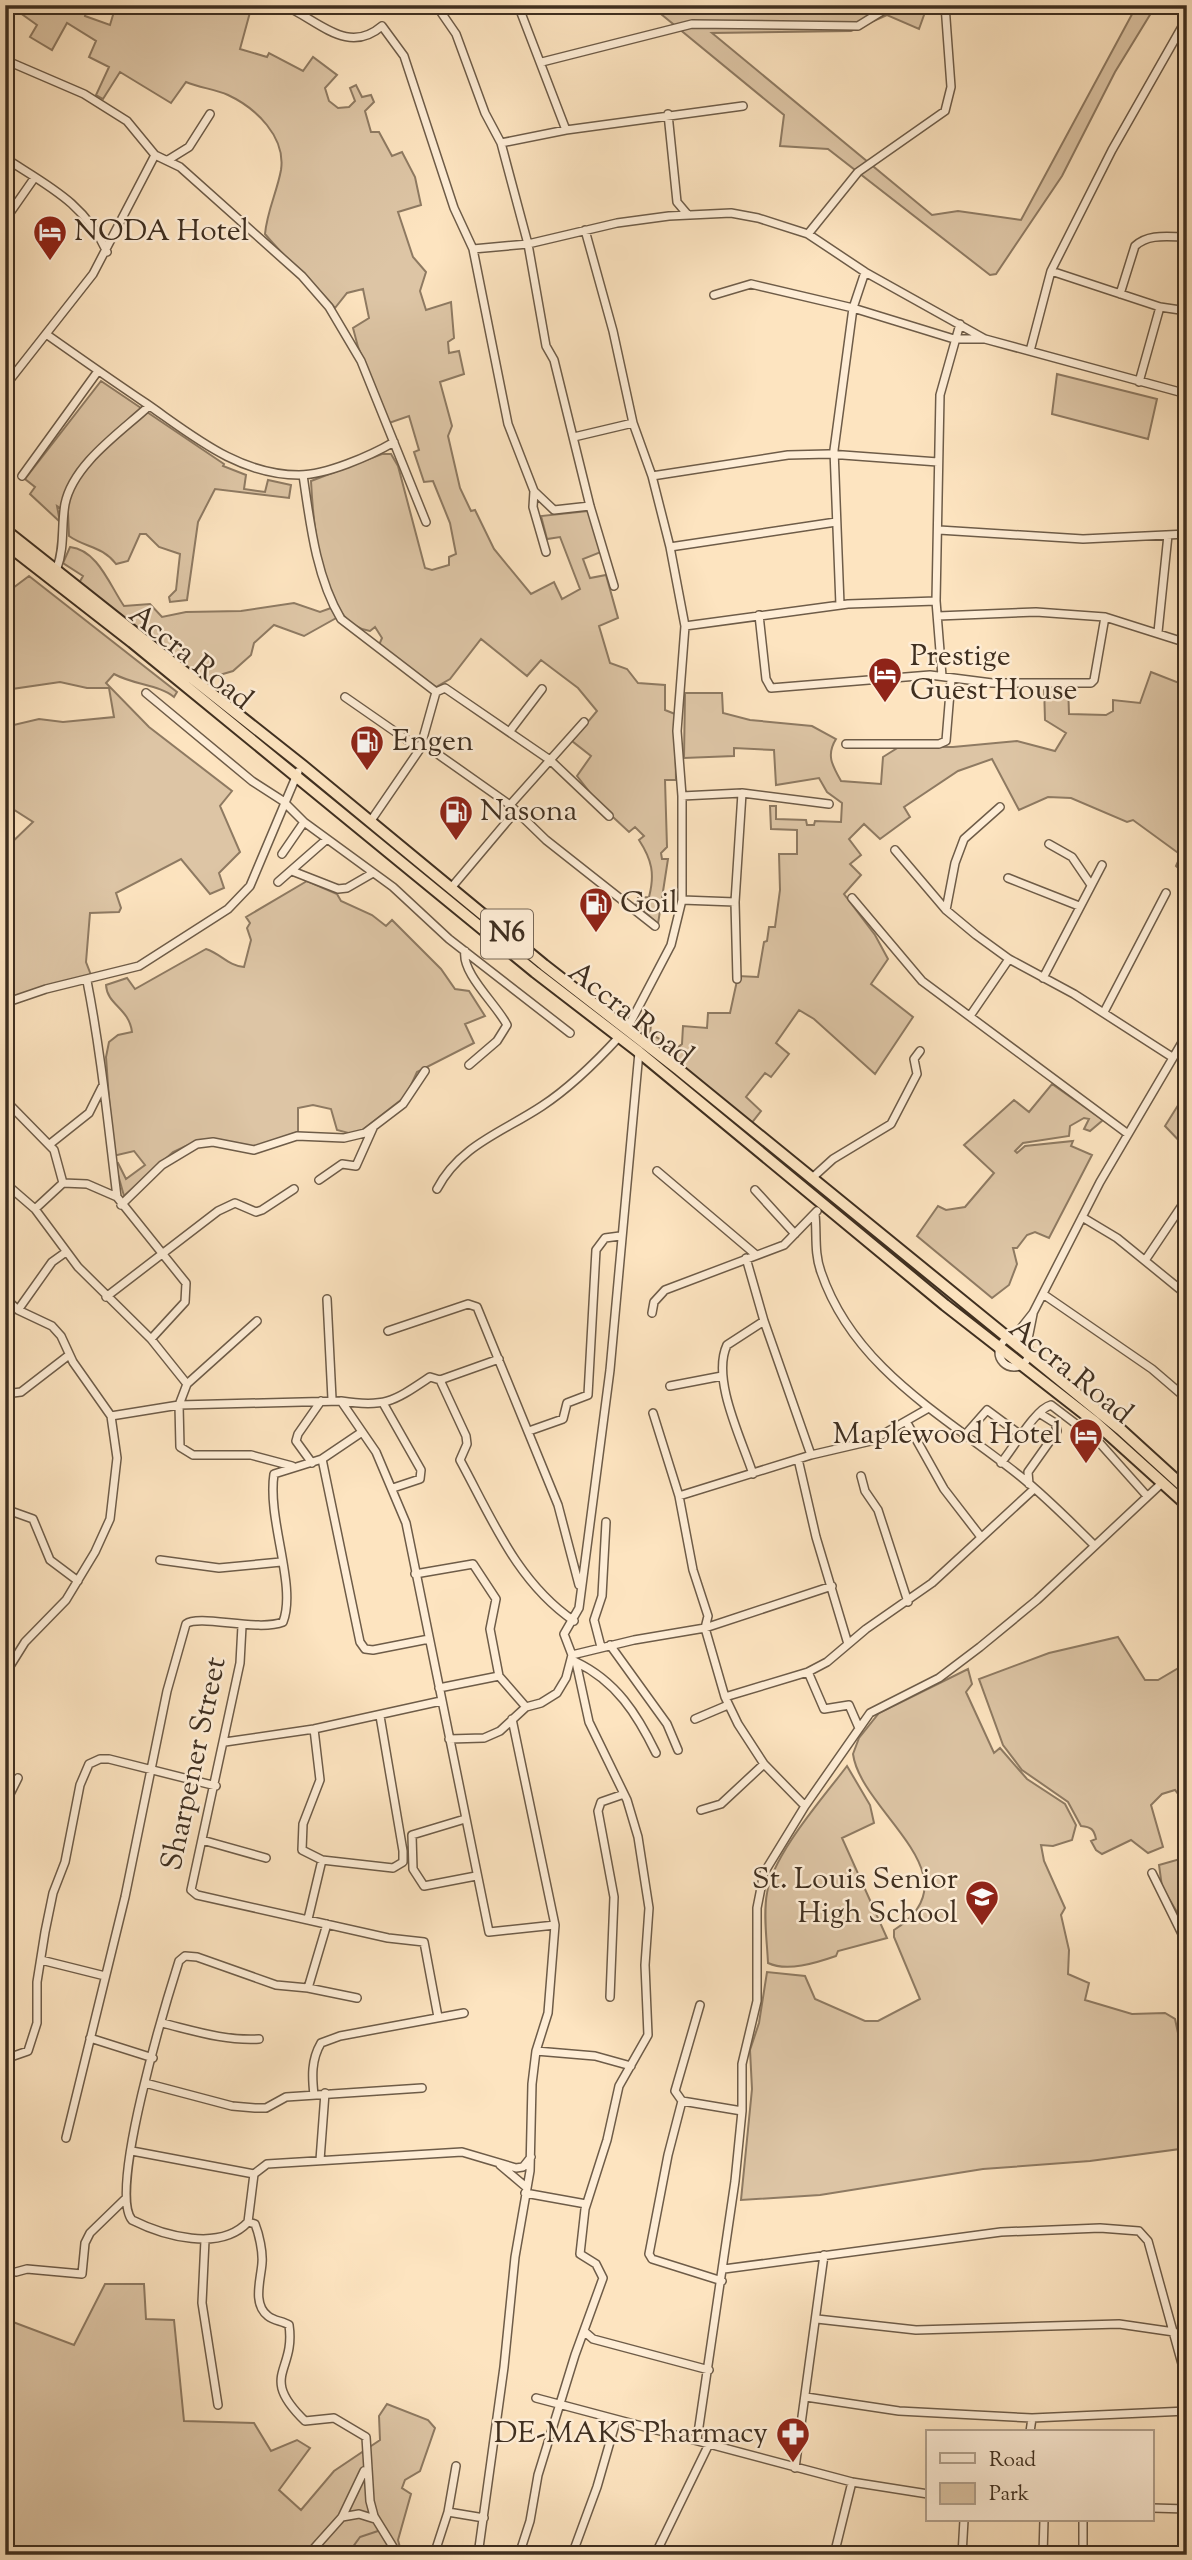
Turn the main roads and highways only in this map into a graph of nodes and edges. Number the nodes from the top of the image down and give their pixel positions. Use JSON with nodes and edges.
{"nodes":[{"id":1,"x":5,"y":530,"type":"edge"},
{"id":2,"x":5,"y":543,"type":"edge"},
{"id":3,"x":623,"y":1033,"type":"junction"},
{"id":4,"x":909,"y":1259,"type":"junction"},
{"id":5,"x":899,"y":1268,"type":"junction"},
{"id":6,"x":1187,"y":1490,"type":"edge"},
{"id":7,"x":1187,"y":1505,"type":"edge"}],
"edges":[{"from":1,"to":3,"type":"highway","name":"Accra Road","number":"N6"},
{"from":2,"to":3,"type":"highway","name":"Accra Road","number":"N6"},
{"from":3,"to":4,"type":"highway","name":"Accra Road","number":"N6"},
{"from":3,"to":5,"type":"highway","name":"Accra Road","number":"N6"},
{"from":4,"to":5,"type":"highway"},
{"from":4,"to":6,"type":"highway","name":"Accra Road","number":"N6"},
{"from":5,"to":7,"type":"highway","name":"Accra Road","number":"N6"}]}
